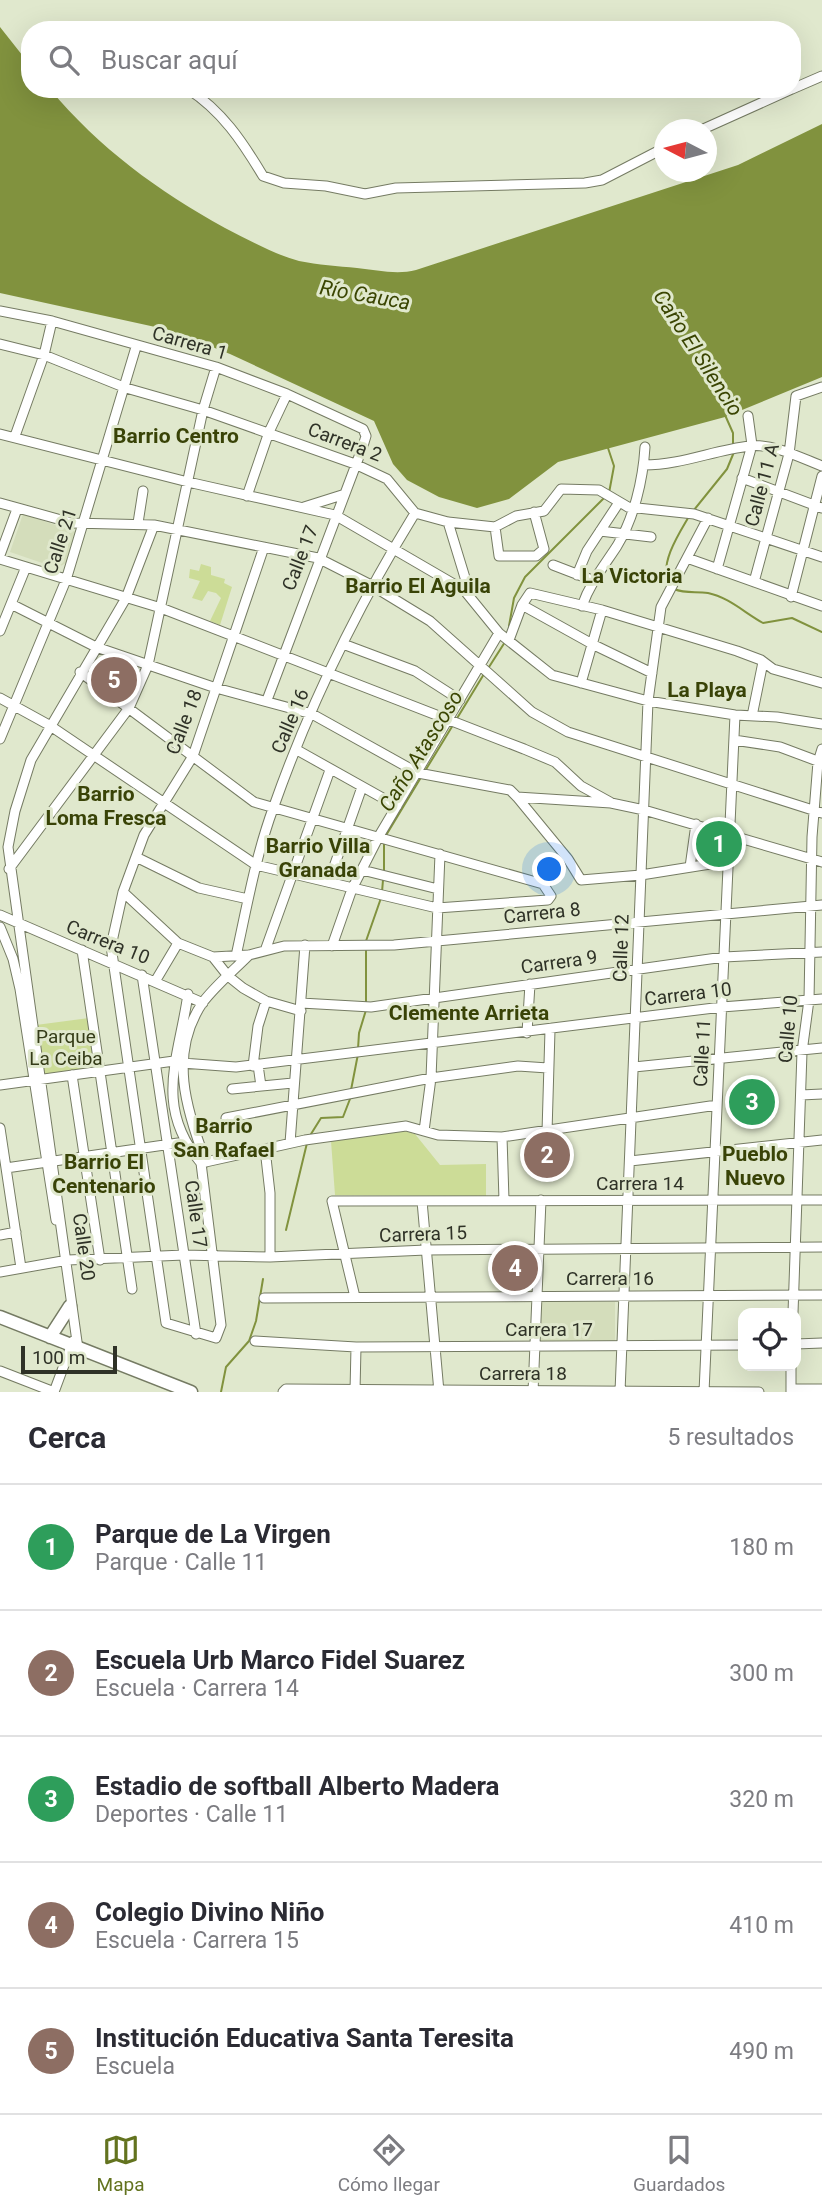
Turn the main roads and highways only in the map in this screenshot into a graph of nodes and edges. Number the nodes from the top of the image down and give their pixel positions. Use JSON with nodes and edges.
{"nodes":[{"id":1,"x":69,"y":1306,"type":"road end"},
{"id":2,"x":0,"y":1317,"type":"edge"},
{"id":3,"x":0,"y":1324,"type":"edge"},
{"id":4,"x":50,"y":1337,"type":"junction"},
{"id":5,"x":76,"y":1351,"type":"junction"},
{"id":6,"x":172,"y":1392,"type":"edge"},
{"id":7,"x":191,"y":1392,"type":"edge"}],
"edges":[{"from":1,"to":4,"type":"main road"},
{"from":2,"to":4,"type":"main road"},
{"from":3,"to":5,"type":"main road"},
{"from":4,"to":5,"type":"main road"},
{"from":5,"to":6,"type":"main road"},
{"from":5,"to":7,"type":"main road"}]}
